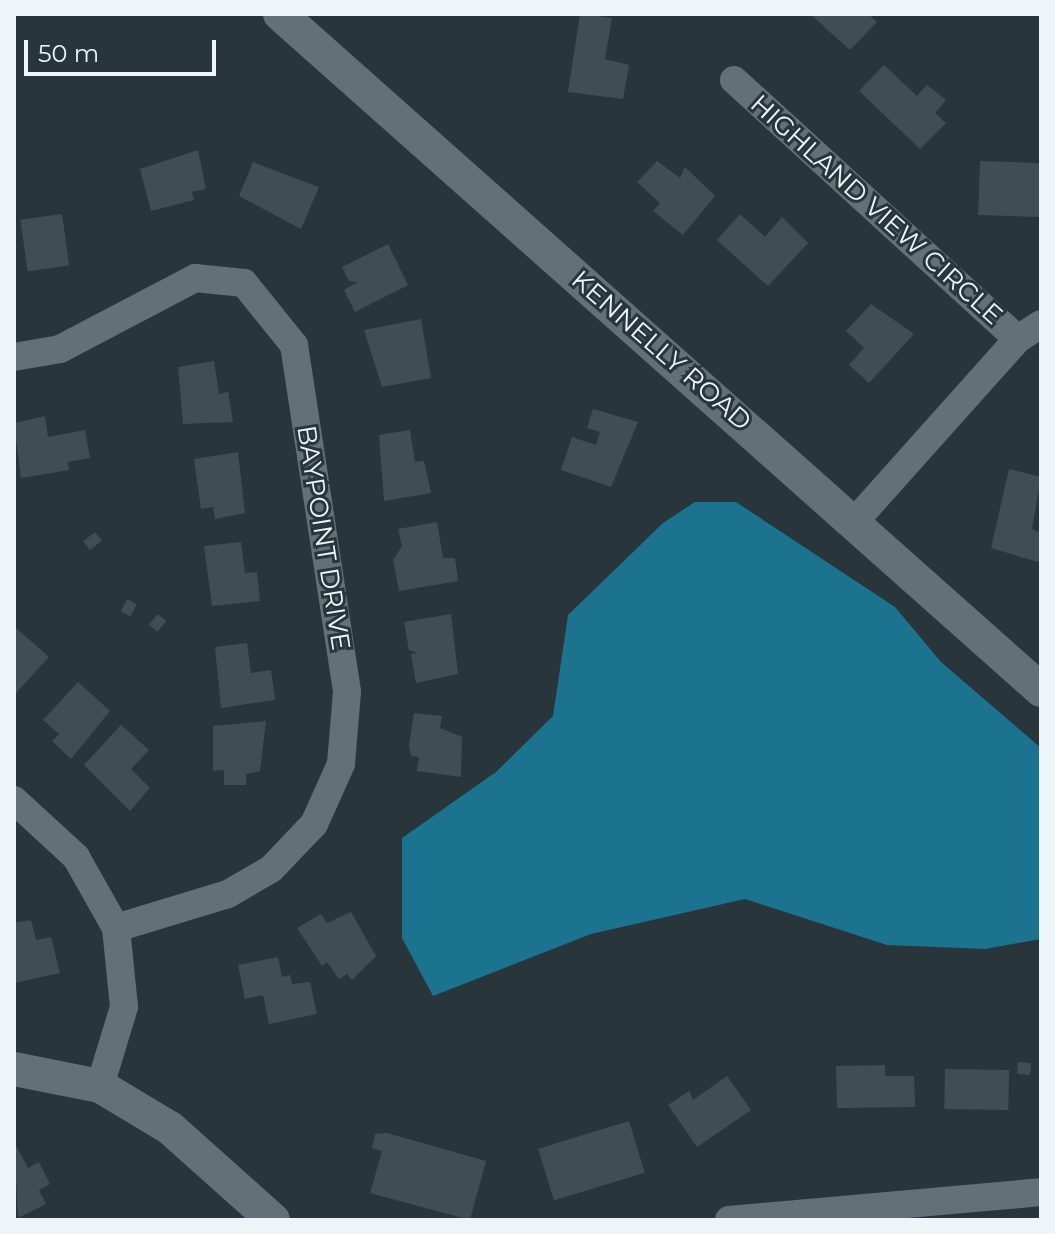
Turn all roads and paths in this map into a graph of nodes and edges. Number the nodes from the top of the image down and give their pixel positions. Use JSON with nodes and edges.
{"nodes":[{"id":1,"x":280,"y":14,"type":"edge"},
{"id":2,"x":734,"y":80,"type":"dead end"},
{"id":3,"x":1029,"y":332,"type":"edge"},
{"id":4,"x":14,"y":357,"type":"edge"},
{"id":5,"x":855,"y":521,"type":"junction"},
{"id":6,"x":1041,"y":690,"type":"edge"},
{"id":7,"x":14,"y":800,"type":"edge"},
{"id":8,"x":116,"y":928,"type":"junction"},
{"id":9,"x":14,"y":1069,"type":"edge"},
{"id":10,"x":100,"y":1086,"type":"junction"},
{"id":11,"x":1041,"y":1192,"type":"edge"},
{"id":12,"x":273,"y":1220,"type":"edge"},
{"id":13,"x":729,"y":1220,"type":"edge"}],
"edges":[{"from":1,"to":5,"type":"street","name":"KENNELLY ROAD"},
{"from":2,"to":3,"type":"street","name":"HIGHLAND VIEW CIRCLE"},
{"from":3,"to":5,"type":"street"},
{"from":4,"to":8,"type":"street","name":"BAYPOINT DRIVE"},
{"from":5,"to":6,"type":"street","name":"KENNELLY ROAD"},
{"from":7,"to":8,"type":"street"},
{"from":8,"to":10,"type":"street"},
{"from":9,"to":10,"type":"street"},
{"from":10,"to":12,"type":"street"},
{"from":11,"to":13,"type":"street"}]}
